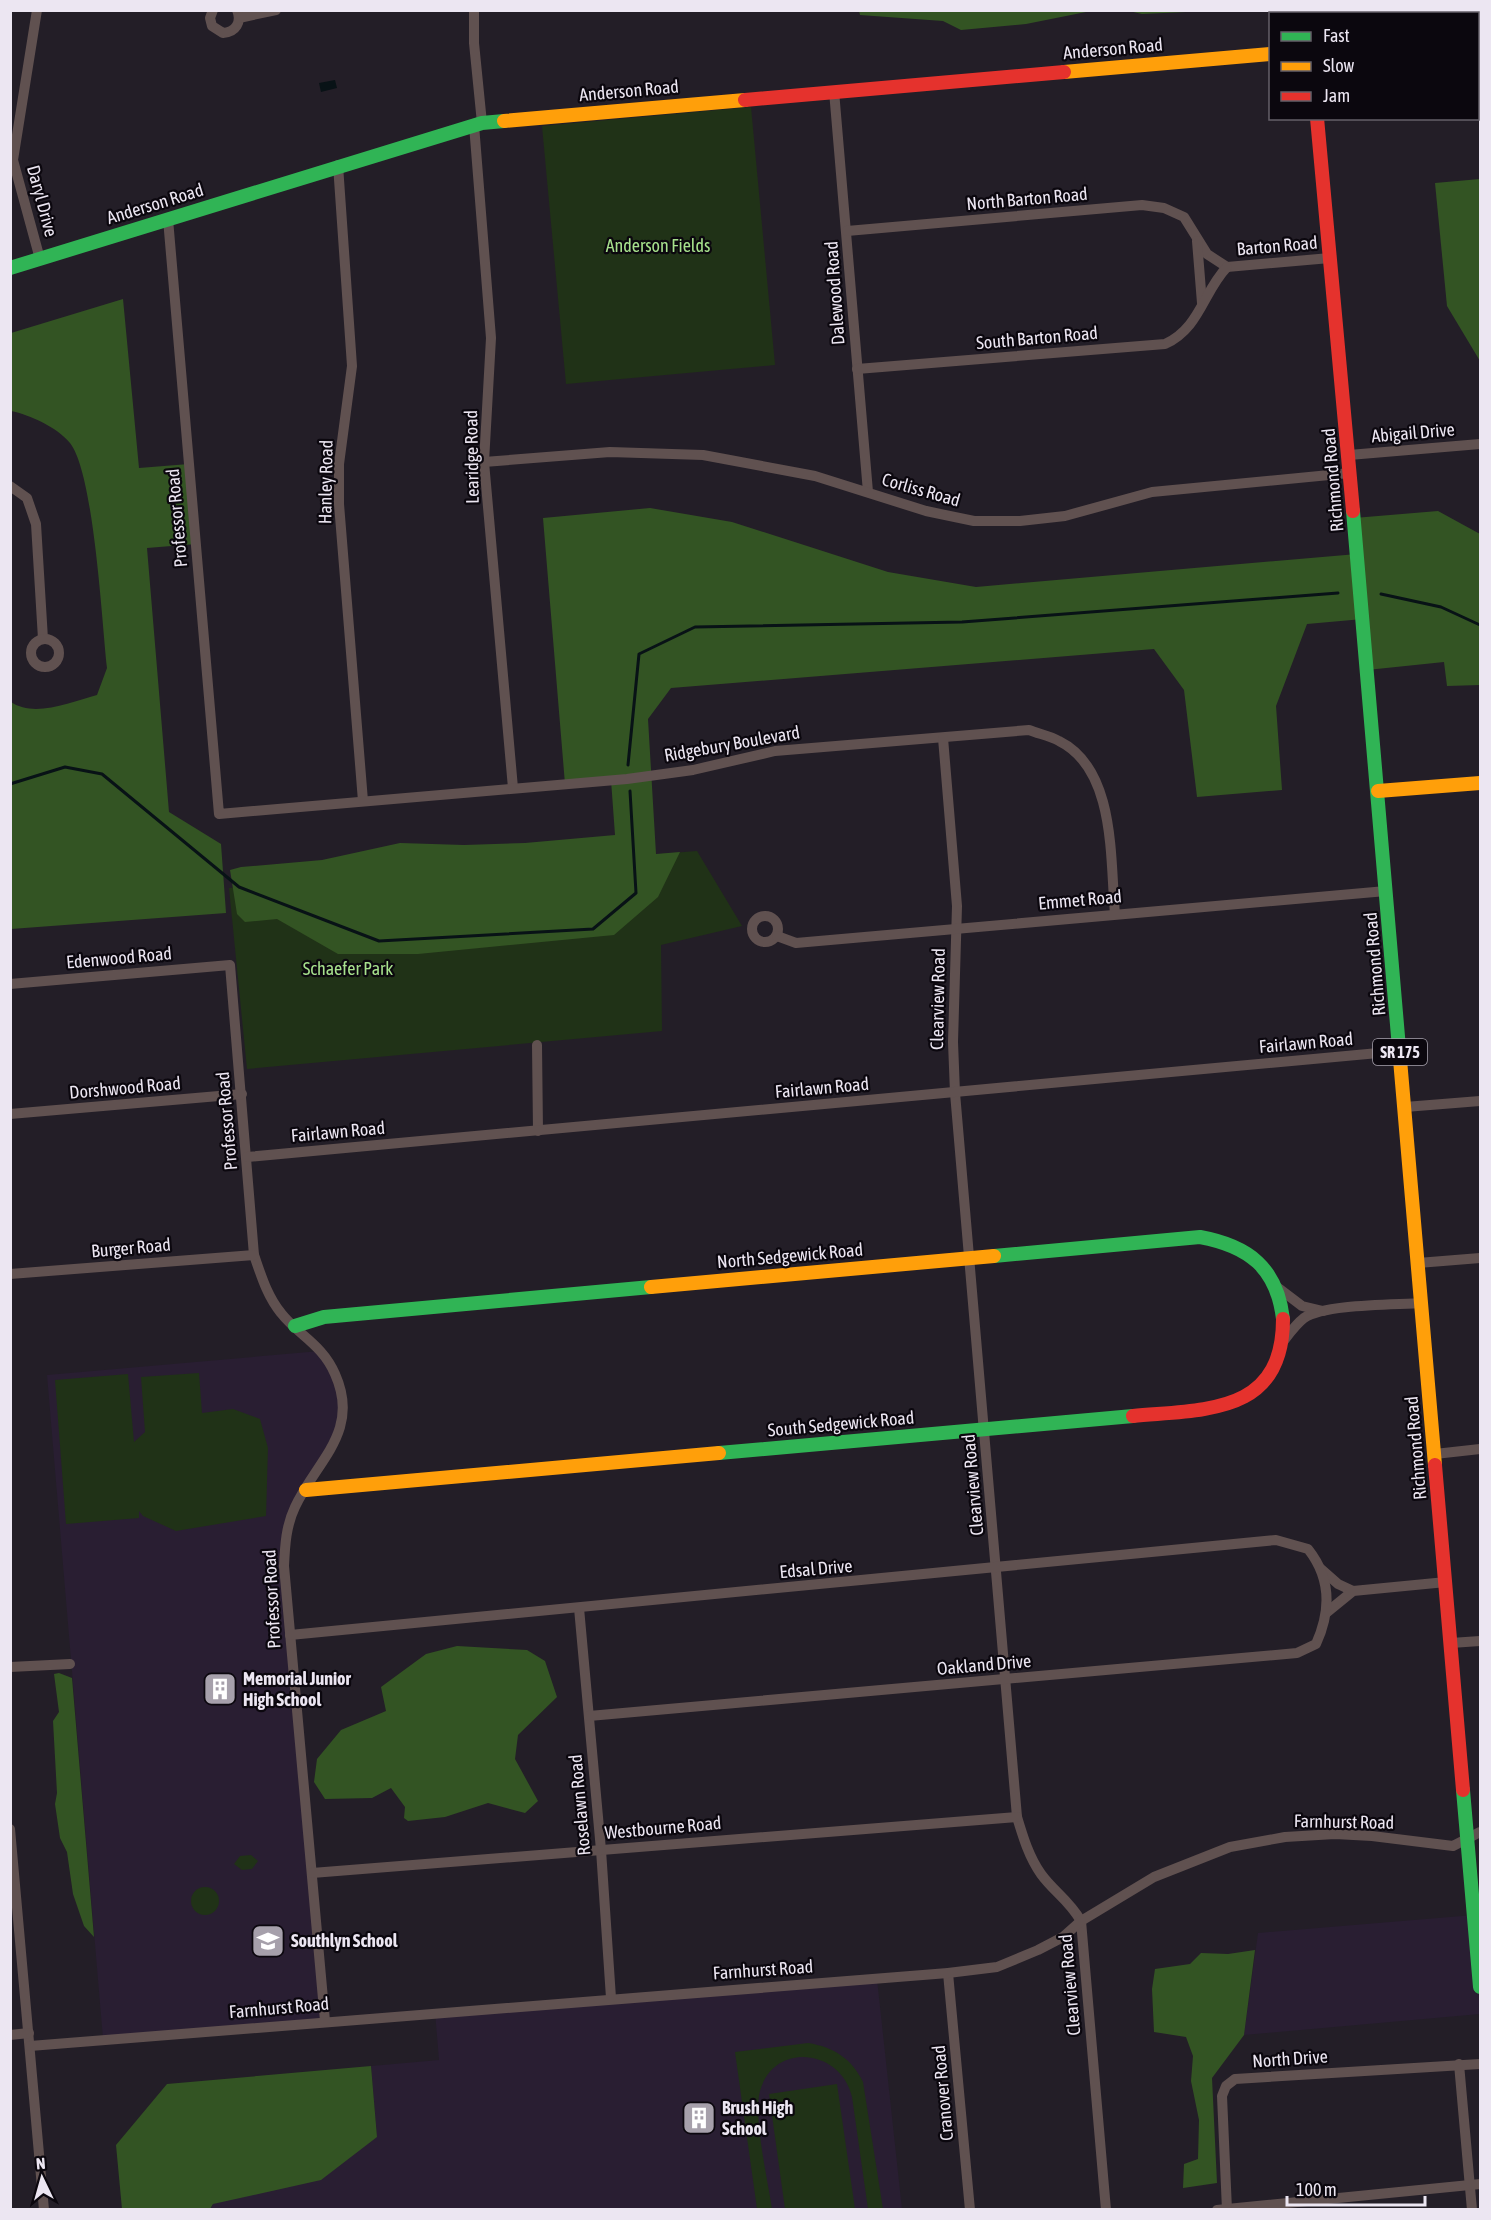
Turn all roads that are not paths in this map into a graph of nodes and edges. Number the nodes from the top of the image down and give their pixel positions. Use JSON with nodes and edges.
{"nodes":[{"id":1,"x":37,"y":10,"type":"edge"},
{"id":2,"x":213,"y":10,"type":"edge"},
{"id":3,"x":276,"y":10,"type":"edge"},
{"id":4,"x":474,"y":10,"type":"edge"},
{"id":5,"x":238,"y":14,"type":"edge"},
{"id":6,"x":1269,"y":54,"type":"edge"},
{"id":7,"x":834,"y":91,"type":"junction"},
{"id":8,"x":1317,"y":120,"type":"edge"},
{"id":9,"x":478,"y":124,"type":"junction"},
{"id":10,"x":338,"y":165,"type":"junction"},
{"id":11,"x":168,"y":219,"type":"junction"},
{"id":12,"x":847,"y":231,"type":"junction"},
{"id":13,"x":1197,"y":237,"type":"junction"},
{"id":14,"x":1330,"y":258,"type":"junction"},
{"id":15,"x":40,"y":259,"type":"junction"},
{"id":16,"x":1227,"y":267,"type":"junction"},
{"id":17,"x":10,"y":268,"type":"edge"},
{"id":18,"x":1203,"y":306,"type":"junction"},
{"id":19,"x":857,"y":369,"type":"junction"},
{"id":20,"x":1480,"y":444,"type":"edge"},
{"id":21,"x":1349,"y":455,"type":"junction"},
{"id":22,"x":484,"y":462,"type":"junction"},
{"id":23,"x":1350,"y":473,"type":"junction"},
{"id":24,"x":10,"y":486,"type":"edge"},
{"id":25,"x":868,"y":492,"type":"junction"},
{"id":26,"x":44,"y":639,"type":"dead end"},
{"id":27,"x":943,"y":738,"type":"junction"},
{"id":28,"x":1480,"y":783,"type":"edge"},
{"id":29,"x":513,"y":788,"type":"junction"},
{"id":30,"x":1378,"y":791,"type":"junction"},
{"id":31,"x":363,"y":801,"type":"junction"},
{"id":32,"x":219,"y":814,"type":"joint"},
{"id":33,"x":1386,"y":891,"type":"junction"},
{"id":34,"x":1115,"y":914,"type":"junction"},
{"id":35,"x":956,"y":929,"type":"junction"},
{"id":36,"x":777,"y":936,"type":"dead end"},
{"id":37,"x":230,"y":965,"type":"joint"},
{"id":38,"x":10,"y":984,"type":"edge"},
{"id":39,"x":537,"y":1045,"type":"dead end"},
{"id":40,"x":1400,"y":1051,"type":"junction"},
{"id":41,"x":956,"y":1093,"type":"junction"},
{"id":42,"x":242,"y":1094,"type":"junction"},
{"id":43,"x":1480,"y":1101,"type":"edge"},
{"id":44,"x":1405,"y":1107,"type":"junction"},
{"id":45,"x":10,"y":1114,"type":"edge"},
{"id":46,"x":538,"y":1131,"type":"junction"},
{"id":47,"x":247,"y":1157,"type":"junction"},
{"id":48,"x":254,"y":1255,"type":"junction"},
{"id":49,"x":970,"y":1258,"type":"junction"},
{"id":50,"x":1480,"y":1258,"type":"edge"},
{"id":51,"x":1418,"y":1263,"type":"junction"},
{"id":52,"x":10,"y":1274,"type":"edge"},
{"id":53,"x":1276,"y":1283,"type":"junction"},
{"id":54,"x":1422,"y":1304,"type":"junction"},
{"id":55,"x":1323,"y":1311,"type":"junction"},
{"id":56,"x":295,"y":1326,"type":"junction"},
{"id":57,"x":1281,"y":1344,"type":"junction"},
{"id":58,"x":985,"y":1429,"type":"junction"},
{"id":59,"x":1480,"y":1449,"type":"edge"},
{"id":60,"x":1435,"y":1454,"type":"junction"},
{"id":61,"x":306,"y":1490,"type":"junction"},
{"id":62,"x":997,"y":1568,"type":"junction"},
{"id":63,"x":1321,"y":1569,"type":"junction"},
{"id":64,"x":1324,"y":1581,"type":"joint"},
{"id":65,"x":1446,"y":1582,"type":"junction"},
{"id":66,"x":1353,"y":1591,"type":"junction"},
{"id":67,"x":579,"y":1608,"type":"junction"},
{"id":68,"x":1326,"y":1612,"type":"junction"},
{"id":69,"x":290,"y":1635,"type":"junction"},
{"id":70,"x":1480,"y":1641,"type":"edge"},
{"id":71,"x":1451,"y":1643,"type":"junction"},
{"id":72,"x":70,"y":1664,"type":"dead end"},
{"id":73,"x":10,"y":1667,"type":"edge"},
{"id":74,"x":1007,"y":1680,"type":"junction"},
{"id":75,"x":589,"y":1716,"type":"junction"},
{"id":76,"x":1017,"y":1817,"type":"junction"},
{"id":77,"x":10,"y":1829,"type":"edge"},
{"id":78,"x":1480,"y":1832,"type":"edge"},
{"id":79,"x":1468,"y":1839,"type":"junction"},
{"id":80,"x":601,"y":1850,"type":"junction"},
{"id":81,"x":312,"y":1873,"type":"junction"},
{"id":82,"x":1081,"y":1921,"type":"junction"},
{"id":83,"x":948,"y":1973,"type":"junction"},
{"id":84,"x":1480,"y":1987,"type":"edge"},
{"id":85,"x":611,"y":1998,"type":"junction"},
{"id":86,"x":325,"y":2021,"type":"junction"},
{"id":87,"x":29,"y":2034,"type":"junction"},
{"id":88,"x":10,"y":2035,"type":"edge"},
{"id":89,"x":30,"y":2046,"type":"junction"},
{"id":90,"x":1459,"y":2064,"type":"junction"},
{"id":91,"x":1480,"y":2064,"type":"edge"},
{"id":92,"x":1476,"y":2185,"type":"edge"},
{"id":93,"x":1224,"y":2209,"type":"edge"},
{"id":94,"x":44,"y":2210,"type":"edge"},
{"id":95,"x":970,"y":2210,"type":"edge"},
{"id":96,"x":1106,"y":2210,"type":"edge"},
{"id":97,"x":1472,"y":2210,"type":"edge"}],
"edges":[{"from":1,"to":15,"type":"street","name":"Daryl Drive"},
{"from":2,"to":5,"type":"street"},
{"from":3,"to":5,"type":"street"},
{"from":4,"to":9,"type":"street","name":"Learidge Road"},
{"from":6,"to":7,"type":"street","name":"Anderson Road"},
{"from":7,"to":9,"type":"street","name":"Anderson Road"},
{"from":7,"to":12,"type":"street","name":"Dalewood Road"},
{"from":8,"to":14,"type":"street","name":"Richmond Road","number":"SR 175"},
{"from":9,"to":10,"type":"street","name":"Anderson Road"},
{"from":9,"to":22,"type":"street","name":"Learidge Road"},
{"from":10,"to":11,"type":"street","name":"Anderson Road"},
{"from":10,"to":31,"type":"street","name":"Hanley Road"},
{"from":11,"to":15,"type":"street","name":"Anderson Road"},
{"from":11,"to":32,"type":"street","name":"Professor Road"},
{"from":12,"to":13,"type":"street","name":"North Barton Road"},
{"from":12,"to":19,"type":"street","name":"Dalewood Road"},
{"from":13,"to":16,"type":"street","name":"North Barton Road"},
{"from":13,"to":18,"type":"street"},
{"from":14,"to":16,"type":"street","name":"Barton Road"},
{"from":14,"to":21,"type":"street","name":"Richmond Road","number":"SR 175"},
{"from":15,"to":17,"type":"street","name":"Anderson Road"},
{"from":16,"to":18,"type":"street","name":"South Barton Road"},
{"from":18,"to":19,"type":"street","name":"South Barton Road"},
{"from":19,"to":25,"type":"street","name":"Dalewood Road"},
{"from":20,"to":21,"type":"street","name":"Abigail Drive"},
{"from":21,"to":23,"type":"street","name":"Richmond Road","number":"SR 175"},
{"from":22,"to":25,"type":"street","name":"Corliss Road"},
{"from":22,"to":29,"type":"street","name":"Learidge Road"},
{"from":23,"to":25,"type":"street","name":"Corliss Road"},
{"from":23,"to":30,"type":"street","name":"Richmond Road","number":"SR 175"},
{"from":24,"to":26,"type":"street"},
{"from":27,"to":29,"type":"street","name":"Ridgebury Boulevard"},
{"from":27,"to":34,"type":"street","name":"Ridgebury Boulevard"},
{"from":27,"to":35,"type":"street","name":"Clearview Road"},
{"from":28,"to":30,"type":"street"},
{"from":29,"to":31,"type":"street","name":"Ridgebury Boulevard"},
{"from":30,"to":33,"type":"street","name":"Richmond Road","number":"SR 175"},
{"from":31,"to":32,"type":"street","name":"Ridgebury Boulevard"},
{"from":33,"to":34,"type":"street","name":"Emmet Road"},
{"from":33,"to":40,"type":"street","name":"Richmond Road","number":"SR 175"},
{"from":34,"to":35,"type":"street","name":"Emmet Road"},
{"from":35,"to":36,"type":"street","name":"Emmet Road"},
{"from":35,"to":41,"type":"street","name":"Clearview Road"},
{"from":37,"to":38,"type":"street","name":"Edenwood Road"},
{"from":37,"to":42,"type":"street","name":"Professor Road"},
{"from":39,"to":46,"type":"street"},
{"from":40,"to":41,"type":"street","name":"Fairlawn Road"},
{"from":40,"to":44,"type":"street","name":"Richmond Road","number":"SR 175"},
{"from":41,"to":46,"type":"street","name":"Fairlawn Road"},
{"from":41,"to":49,"type":"street","name":"Clearview Road"},
{"from":42,"to":45,"type":"street","name":"Dorshwood Road"},
{"from":42,"to":47,"type":"street","name":"Professor Road"},
{"from":43,"to":44,"type":"street"},
{"from":44,"to":51,"type":"street","name":"Richmond Road","number":"SR 175"},
{"from":46,"to":47,"type":"street","name":"Fairlawn Road"},
{"from":47,"to":48,"type":"street","name":"Professor Road"},
{"from":48,"to":52,"type":"street","name":"Burger Road"},
{"from":48,"to":56,"type":"street","name":"Professor Road"},
{"from":49,"to":53,"type":"street","name":"North Sedgewick Road"},
{"from":49,"to":56,"type":"street","name":"North Sedgewick Road"},
{"from":49,"to":58,"type":"street","name":"Clearview Road"},
{"from":50,"to":51,"type":"street"},
{"from":51,"to":54,"type":"street","name":"Richmond Road","number":"SR 175"},
{"from":53,"to":55,"type":"street"},
{"from":53,"to":57,"type":"street","name":"South Sedgewick Road"},
{"from":54,"to":55,"type":"street"},
{"from":54,"to":60,"type":"street","name":"Richmond Road","number":"SR 175"},
{"from":55,"to":57,"type":"street"},
{"from":56,"to":61,"type":"street","name":"Professor Road"},
{"from":57,"to":58,"type":"street","name":"South Sedgewick Road"},
{"from":58,"to":61,"type":"street","name":"South Sedgewick Road"},
{"from":58,"to":62,"type":"street","name":"Clearview Road"},
{"from":59,"to":60,"type":"street"},
{"from":60,"to":65,"type":"street","name":"Richmond Road","number":"SR 175"},
{"from":61,"to":69,"type":"street","name":"Professor Road"},
{"from":62,"to":63,"type":"street","name":"Edsal Drive"},
{"from":62,"to":67,"type":"street","name":"Edsal Drive"},
{"from":62,"to":74,"type":"street","name":"Clearview Road"},
{"from":63,"to":64,"type":"street","name":"Edsal Drive"},
{"from":63,"to":66,"type":"street"},
{"from":64,"to":68,"type":"street","name":"Oakland Drive"},
{"from":65,"to":66,"type":"street"},
{"from":65,"to":71,"type":"street","name":"Richmond Road","number":"SR 175"},
{"from":66,"to":68,"type":"street"},
{"from":67,"to":69,"type":"street","name":"Edsal Drive"},
{"from":67,"to":75,"type":"street","name":"Roselawn Road"},
{"from":68,"to":74,"type":"street","name":"Oakland Drive"},
{"from":69,"to":81,"type":"street","name":"Professor Road"},
{"from":70,"to":71,"type":"street"},
{"from":71,"to":79,"type":"street","name":"Richmond Road","number":"SR 175"},
{"from":72,"to":73,"type":"street"},
{"from":74,"to":75,"type":"street","name":"Oakland Drive"},
{"from":74,"to":76,"type":"street","name":"Clearview Road"},
{"from":75,"to":80,"type":"street","name":"Roselawn Road"},
{"from":76,"to":80,"type":"street","name":"Westbourne Road"},
{"from":76,"to":82,"type":"street","name":"Clearview Road"},
{"from":77,"to":87,"type":"street"},
{"from":78,"to":79,"type":"street","name":"Farnhurst Road"},
{"from":79,"to":82,"type":"street","name":"Farnhurst Road"},
{"from":79,"to":84,"type":"street","name":"Richmond Road","number":"SR 175"},
{"from":80,"to":81,"type":"street","name":"Westbourne Road"},
{"from":80,"to":85,"type":"street","name":"Roselawn Road"},
{"from":81,"to":86,"type":"street","name":"Professor Road"},
{"from":82,"to":83,"type":"street","name":"Farnhurst Road"},
{"from":82,"to":96,"type":"street","name":"Clearview Road"},
{"from":83,"to":85,"type":"street","name":"Farnhurst Road"},
{"from":83,"to":95,"type":"street","name":"Cranover Road"},
{"from":85,"to":86,"type":"street","name":"Farnhurst Road"},
{"from":86,"to":89,"type":"street","name":"Farnhurst Road"},
{"from":87,"to":88,"type":"street"},
{"from":87,"to":89,"type":"street"},
{"from":89,"to":94,"type":"street"},
{"from":90,"to":91,"type":"street","name":"North Drive"},
{"from":90,"to":92,"type":"street"},
{"from":90,"to":93,"type":"street","name":"North Drive"},
{"from":92,"to":93,"type":"street"},
{"from":92,"to":97,"type":"street"}]}
